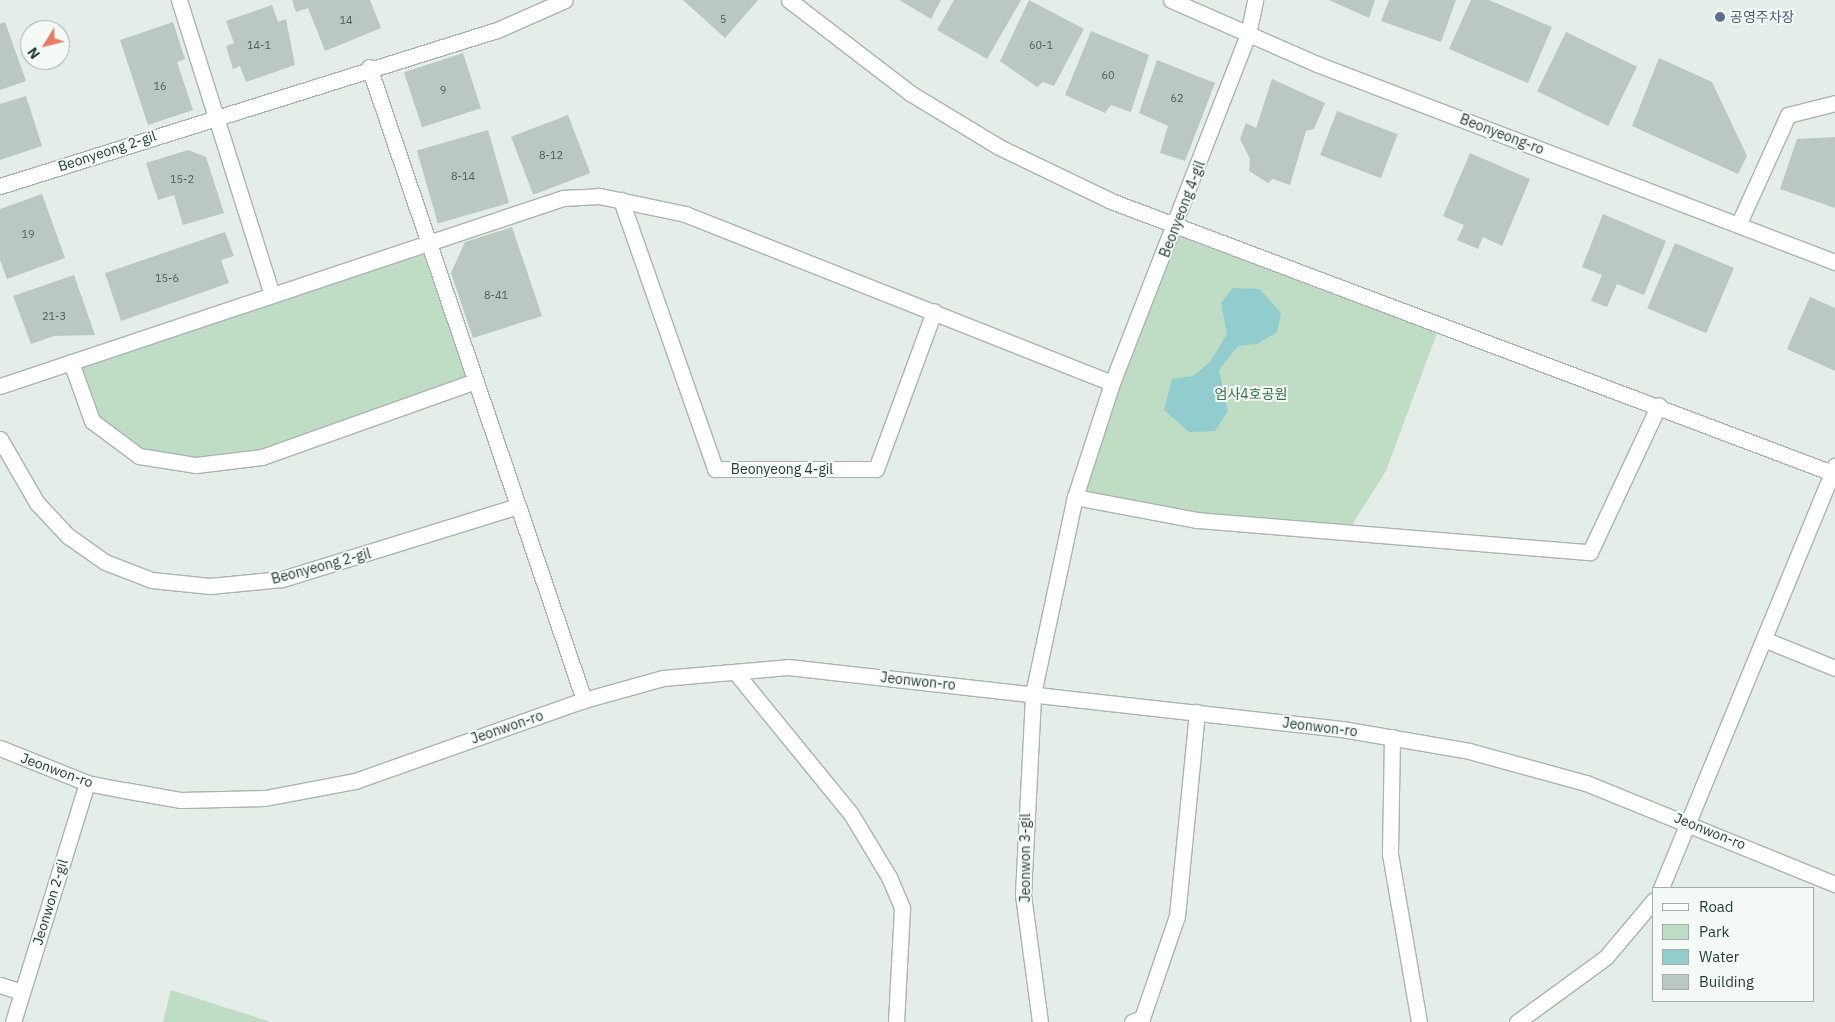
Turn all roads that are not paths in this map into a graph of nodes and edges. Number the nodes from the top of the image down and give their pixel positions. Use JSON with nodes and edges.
{"nodes":[{"id":1,"x":179,"y":0,"type":"edge"},
{"id":2,"x":565,"y":0,"type":"edge"},
{"id":3,"x":789,"y":0,"type":"edge"},
{"id":4,"x":1171,"y":0,"type":"edge"},
{"id":5,"x":1255,"y":0,"type":"edge"},
{"id":6,"x":1248,"y":34,"type":"junction"},
{"id":7,"x":369,"y":67,"type":"junction"},
{"id":8,"x":1835,"y":103,"type":"edge"},
{"id":9,"x":215,"y":117,"type":"junction"},
{"id":10,"x":0,"y":186,"type":"edge"},
{"id":11,"x":620,"y":200,"type":"junction"},
{"id":12,"x":1739,"y":223,"type":"junction"},
{"id":13,"x":1177,"y":225,"type":"junction"},
{"id":14,"x":429,"y":244,"type":"junction"},
{"id":15,"x":1835,"y":262,"type":"edge"},
{"id":16,"x":272,"y":296,"type":"junction"},
{"id":17,"x":934,"y":311,"type":"junction"},
{"id":18,"x":71,"y":362,"type":"junction"},
{"id":19,"x":476,"y":381,"type":"junction"},
{"id":20,"x":1112,"y":383,"type":"junction"},
{"id":21,"x":0,"y":386,"type":"edge"},
{"id":22,"x":1659,"y":405,"type":"junction"},
{"id":23,"x":0,"y":439,"type":"edge"},
{"id":24,"x":1834,"y":470,"type":"edge"},
{"id":25,"x":1075,"y":497,"type":"junction"},
{"id":26,"x":518,"y":506,"type":"junction"},
{"id":27,"x":1766,"y":640,"type":"junction"},
{"id":28,"x":1835,"y":668,"type":"edge"},
{"id":29,"x":736,"y":673,"type":"junction"},
{"id":30,"x":1033,"y":694,"type":"junction"},
{"id":31,"x":584,"y":700,"type":"junction"},
{"id":32,"x":1197,"y":712,"type":"junction"},
{"id":33,"x":1392,"y":737,"type":"junction"},
{"id":34,"x":0,"y":748,"type":"edge"},
{"id":35,"x":87,"y":783,"type":"junction"},
{"id":36,"x":1690,"y":822,"type":"junction"},
{"id":37,"x":1835,"y":884,"type":"edge"},
{"id":38,"x":1661,"y":887,"type":"edge"},
{"id":39,"x":1652,"y":902,"type":"edge"},
{"id":40,"x":0,"y":985,"type":"edge"},
{"id":41,"x":22,"y":992,"type":"junction"},
{"id":42,"x":12,"y":1022,"type":"edge"},
{"id":43,"x":896,"y":1022,"type":"edge"},
{"id":44,"x":1040,"y":1022,"type":"edge"},
{"id":45,"x":1132,"y":1022,"type":"edge"},
{"id":46,"x":1419,"y":1022,"type":"edge"},
{"id":47,"x":1517,"y":1022,"type":"edge"}],
"edges":[{"from":1,"to":9,"type":"street"},
{"from":2,"to":7,"type":"street","name":"Beonyeong 2-gil"},
{"from":3,"to":13,"type":"street"},
{"from":4,"to":6,"type":"street","name":"Beonyeong-ro"},
{"from":5,"to":6,"type":"street","name":"Beonyeong 4-gil"},
{"from":6,"to":12,"type":"street","name":"Beonyeong-ro"},
{"from":6,"to":13,"type":"street","name":"Beonyeong 4-gil"},
{"from":7,"to":9,"type":"street","name":"Beonyeong 2-gil"},
{"from":7,"to":14,"type":"street"},
{"from":8,"to":12,"type":"street"},
{"from":9,"to":10,"type":"street","name":"Beonyeong 2-gil"},
{"from":9,"to":16,"type":"street"},
{"from":11,"to":14,"type":"street"},
{"from":11,"to":17,"type":"street"},
{"from":11,"to":17,"type":"street","name":"Beonyeong 4-gil"},
{"from":12,"to":15,"type":"street","name":"Beonyeong-ro"},
{"from":13,"to":20,"type":"street","name":"Beonyeong 4-gil"},
{"from":13,"to":22,"type":"street"},
{"from":14,"to":16,"type":"street"},
{"from":14,"to":19,"type":"street"},
{"from":16,"to":18,"type":"street"},
{"from":17,"to":20,"type":"street"},
{"from":18,"to":19,"type":"street"},
{"from":18,"to":21,"type":"street"},
{"from":19,"to":26,"type":"street"},
{"from":20,"to":25,"type":"street","name":"Beonyeong 4-gil"},
{"from":22,"to":24,"type":"street"},
{"from":22,"to":25,"type":"street"},
{"from":23,"to":26,"type":"street","name":"Beonyeong 2-gil"},
{"from":24,"to":27,"type":"street"},
{"from":25,"to":30,"type":"street","name":"Beonyeong 4-gil"},
{"from":26,"to":31,"type":"street"},
{"from":27,"to":28,"type":"street"},
{"from":27,"to":36,"type":"street"},
{"from":29,"to":30,"type":"street","name":"Jeonwon-ro"},
{"from":29,"to":31,"type":"street","name":"Jeonwon-ro"},
{"from":29,"to":43,"type":"street"},
{"from":30,"to":32,"type":"street","name":"Jeonwon-ro"},
{"from":30,"to":44,"type":"street","name":"Jeonwon 3-gil"},
{"from":31,"to":35,"type":"street","name":"Jeonwon-ro"},
{"from":32,"to":33,"type":"street","name":"Jeonwon-ro"},
{"from":32,"to":45,"type":"street"},
{"from":33,"to":36,"type":"street","name":"Jeonwon-ro"},
{"from":33,"to":46,"type":"street"},
{"from":34,"to":35,"type":"street","name":"Jeonwon-ro"},
{"from":35,"to":41,"type":"street","name":"Jeonwon 2-gil"},
{"from":36,"to":37,"type":"street","name":"Jeonwon-ro"},
{"from":36,"to":38,"type":"street"},
{"from":39,"to":47,"type":"street"},
{"from":40,"to":41,"type":"street"},
{"from":41,"to":42,"type":"street","name":"Jeonwon 2-gil"}]}
